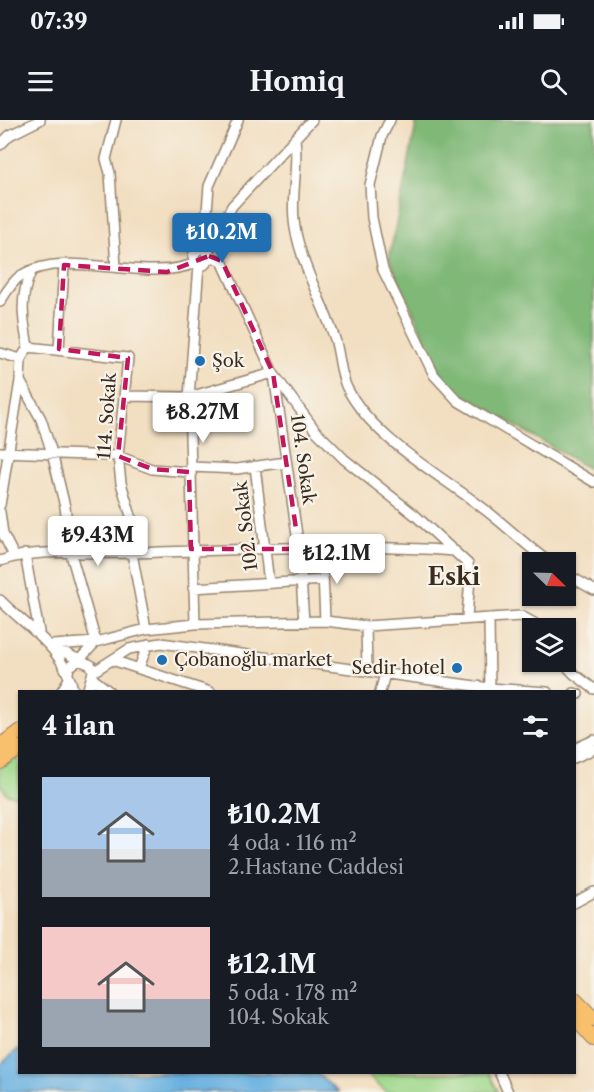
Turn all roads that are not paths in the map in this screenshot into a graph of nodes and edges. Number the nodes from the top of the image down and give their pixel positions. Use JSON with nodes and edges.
{"nodes":[{"id":1,"x":40,"y":120,"type":"edge"},
{"id":2,"x":116,"y":120,"type":"edge"},
{"id":3,"x":238,"y":120,"type":"edge"},
{"id":4,"x":312,"y":120,"type":"edge"},
{"id":5,"x":390,"y":120,"type":"edge"},
{"id":6,"x":295,"y":138,"type":"junction"},
{"id":7,"x":0,"y":144,"type":"edge"},
{"id":8,"x":207,"y":252,"type":"junction"},
{"id":9,"x":197,"y":264,"type":"junction"},
{"id":10,"x":64,"y":265,"type":"junction"},
{"id":11,"x":116,"y":267,"type":"junction"},
{"id":12,"x":32,"y":272,"type":"junction"},
{"id":13,"x":0,"y":302,"type":"edge"},
{"id":14,"x":28,"y":347,"type":"junction"},
{"id":15,"x":59,"y":349,"type":"junction"},
{"id":16,"x":0,"y":353,"type":"edge"},
{"id":17,"x":21,"y":359,"type":"junction"},
{"id":18,"x":273,"y":373,"type":"junction"},
{"id":19,"x":20,"y":381,"type":"junction"},
{"id":20,"x":124,"y":396,"type":"junction"},
{"id":21,"x":189,"y":397,"type":"junction"},
{"id":22,"x":5,"y":453,"type":"edge"},
{"id":23,"x":52,"y":453,"type":"junction"},
{"id":24,"x":118,"y":456,"type":"junction"},
{"id":25,"x":286,"y":462,"type":"junction"},
{"id":26,"x":255,"y":466,"type":"junction"},
{"id":27,"x":190,"y":470,"type":"junction"},
{"id":28,"x":594,"y":482,"type":"edge"},
{"id":29,"x":0,"y":505,"type":"edge"},
{"id":30,"x":0,"y":512,"type":"edge"},
{"id":31,"x":191,"y":549,"type":"junction"},
{"id":32,"x":265,"y":549,"type":"junction"},
{"id":33,"x":299,"y":549,"type":"junction"},
{"id":34,"x":322,"y":549,"type":"junction"},
{"id":35,"x":455,"y":551,"type":"junction"},
{"id":36,"x":535,"y":552,"type":"edge"},
{"id":37,"x":132,"y":553,"type":"junction"},
{"id":38,"x":25,"y":554,"type":"junction"},
{"id":39,"x":71,"y":554,"type":"junction"},
{"id":40,"x":14,"y":556,"type":"junction"},
{"id":41,"x":0,"y":561,"type":"edge"},
{"id":42,"x":323,"y":580,"type":"junction"},
{"id":43,"x":576,"y":580,"type":"edge"},
{"id":44,"x":302,"y":581,"type":"junction"},
{"id":45,"x":269,"y":583,"type":"junction"},
{"id":46,"x":193,"y":588,"type":"junction"},
{"id":47,"x":594,"y":590,"type":"edge"},
{"id":48,"x":0,"y":600,"type":"edge"},
{"id":49,"x":467,"y":617,"type":"junction"},
{"id":50,"x":489,"y":618,"type":"junction"},
{"id":51,"x":525,"y":618,"type":"edge"},
{"id":52,"x":325,"y":621,"type":"junction"},
{"id":53,"x":304,"y":622,"type":"junction"},
{"id":54,"x":195,"y":624,"type":"junction"},
{"id":55,"x":366,"y":626,"type":"junction"},
{"id":56,"x":146,"y":629,"type":"junction"},
{"id":57,"x":39,"y":632,"type":"junction"},
{"id":58,"x":96,"y":642,"type":"junction"},
{"id":59,"x":147,"y":644,"type":"junction"},
{"id":60,"x":51,"y":645,"type":"junction"},
{"id":61,"x":79,"y":660,"type":"junction"},
{"id":62,"x":112,"y":660,"type":"junction"},
{"id":63,"x":140,"y":668,"type":"junction"},
{"id":64,"x":368,"y":670,"type":"junction"},
{"id":65,"x":572,"y":672,"type":"edge"},
{"id":66,"x":385,"y":674,"type":"junction"},
{"id":67,"x":71,"y":681,"type":"edge"},
{"id":68,"x":91,"y":681,"type":"edge"},
{"id":69,"x":594,"y":689,"type":"edge"},
{"id":70,"x":107,"y":690,"type":"edge"},
{"id":71,"x":204,"y":690,"type":"edge"},
{"id":72,"x":381,"y":690,"type":"edge"},
{"id":73,"x":490,"y":690,"type":"edge"},
{"id":74,"x":18,"y":732,"type":"edge"},
{"id":75,"x":594,"y":740,"type":"edge"},
{"id":76,"x":0,"y":746,"type":"edge"},
{"id":77,"x":576,"y":747,"type":"edge"},
{"id":78,"x":18,"y":749,"type":"edge"},
{"id":79,"x":594,"y":749,"type":"edge"},
{"id":80,"x":576,"y":757,"type":"edge"},
{"id":81,"x":0,"y":762,"type":"edge"},
{"id":82,"x":594,"y":892,"type":"edge"},
{"id":83,"x":576,"y":902,"type":"edge"},
{"id":84,"x":576,"y":1001,"type":"edge"},
{"id":85,"x":576,"y":1019,"type":"edge"},
{"id":86,"x":594,"y":1020,"type":"edge"},
{"id":87,"x":594,"y":1039,"type":"edge"},
{"id":88,"x":499,"y":1074,"type":"edge"},
{"id":89,"x":508,"y":1092,"type":"edge"}],
"edges":[{"from":1,"to":7,"type":"street"},
{"from":2,"to":11,"type":"street"},
{"from":3,"to":8,"type":"street"},
{"from":4,"to":6,"type":"street"},
{"from":5,"to":28,"type":"street"},
{"from":6,"to":8,"type":"street"},
{"from":6,"to":36,"type":"street"},
{"from":8,"to":9,"type":"street"},
{"from":8,"to":9,"type":"street"},
{"from":8,"to":18,"type":"street"},
{"from":9,"to":11,"type":"street"},
{"from":9,"to":21,"type":"street"},
{"from":10,"to":11,"type":"street"},
{"from":10,"to":12,"type":"street"},
{"from":10,"to":15,"type":"street"},
{"from":12,"to":13,"type":"street"},
{"from":12,"to":14,"type":"street"},
{"from":14,"to":15,"type":"street","name":"114. Sokak"},
{"from":14,"to":17,"type":"street"},
{"from":15,"to":20,"type":"street","name":"114. Sokak"},
{"from":16,"to":17,"type":"street"},
{"from":17,"to":19,"type":"street"},
{"from":18,"to":21,"type":"street"},
{"from":18,"to":25,"type":"street","name":"104. Sokak"},
{"from":18,"to":35,"type":"street"},
{"from":19,"to":22,"type":"street"},
{"from":19,"to":23,"type":"street"},
{"from":20,"to":21,"type":"street"},
{"from":20,"to":24,"type":"street","name":"114. Sokak"},
{"from":21,"to":27,"type":"street"},
{"from":22,"to":23,"type":"street"},
{"from":22,"to":29,"type":"street"},
{"from":23,"to":24,"type":"street"},
{"from":23,"to":39,"type":"street"},
{"from":24,"to":27,"type":"street"},
{"from":24,"to":37,"type":"street","name":"114. Sokak"},
{"from":25,"to":26,"type":"street"},
{"from":25,"to":33,"type":"street","name":"104. Sokak"},
{"from":26,"to":27,"type":"street"},
{"from":26,"to":32,"type":"street","name":"102. Sokak"},
{"from":27,"to":31,"type":"street"},
{"from":30,"to":40,"type":"street"},
{"from":31,"to":32,"type":"street"},
{"from":31,"to":37,"type":"street"},
{"from":31,"to":46,"type":"street"},
{"from":32,"to":33,"type":"street"},
{"from":32,"to":45,"type":"street","name":"102. Sokak"},
{"from":33,"to":34,"type":"street"},
{"from":33,"to":44,"type":"street","name":"104. Sokak"},
{"from":34,"to":35,"type":"street"},
{"from":34,"to":42,"type":"street"},
{"from":35,"to":49,"type":"street"},
{"from":37,"to":39,"type":"street"},
{"from":37,"to":56,"type":"street","name":"114. Sokak"},
{"from":38,"to":39,"type":"street"},
{"from":38,"to":40,"type":"street"},
{"from":38,"to":57,"type":"street"},
{"from":39,"to":58,"type":"street"},
{"from":40,"to":41,"type":"street"},
{"from":42,"to":44,"type":"street"},
{"from":42,"to":52,"type":"street"},
{"from":43,"to":47,"type":"street"},
{"from":44,"to":45,"type":"street"},
{"from":44,"to":53,"type":"street","name":"104. Sokak"},
{"from":45,"to":46,"type":"street"},
{"from":46,"to":54,"type":"street"},
{"from":48,"to":57,"type":"street"},
{"from":49,"to":50,"type":"street"},
{"from":49,"to":55,"type":"street"},
{"from":50,"to":51,"type":"street"},
{"from":50,"to":73,"type":"street"},
{"from":52,"to":53,"type":"street"},
{"from":52,"to":55,"type":"street"},
{"from":53,"to":54,"type":"street"},
{"from":54,"to":56,"type":"street"},
{"from":55,"to":64,"type":"street"},
{"from":56,"to":58,"type":"street"},
{"from":57,"to":60,"type":"street"},
{"from":58,"to":60,"type":"street"},
{"from":58,"to":61,"type":"street"},
{"from":59,"to":62,"type":"street"},
{"from":59,"to":63,"type":"street"},
{"from":59,"to":64,"type":"street"},
{"from":60,"to":61,"type":"street"},
{"from":60,"to":67,"type":"street"},
{"from":61,"to":67,"type":"street"},
{"from":61,"to":68,"type":"street"},
{"from":62,"to":63,"type":"street"},
{"from":62,"to":68,"type":"street"},
{"from":63,"to":71,"type":"street"},
{"from":64,"to":66,"type":"street"},
{"from":65,"to":69,"type":"street"},
{"from":66,"to":72,"type":"street"},
{"from":66,"to":73,"type":"street"},
{"from":67,"to":68,"type":"street"},
{"from":68,"to":70,"type":"street"},
{"from":74,"to":76,"type":"highway"},
{"from":75,"to":77,"type":"street"},
{"from":78,"to":81,"type":"highway"},
{"from":79,"to":80,"type":"street"},
{"from":82,"to":83,"type":"street"},
{"from":84,"to":86,"type":"highway"},
{"from":85,"to":87,"type":"highway"},
{"from":88,"to":89,"type":"street"}]}
